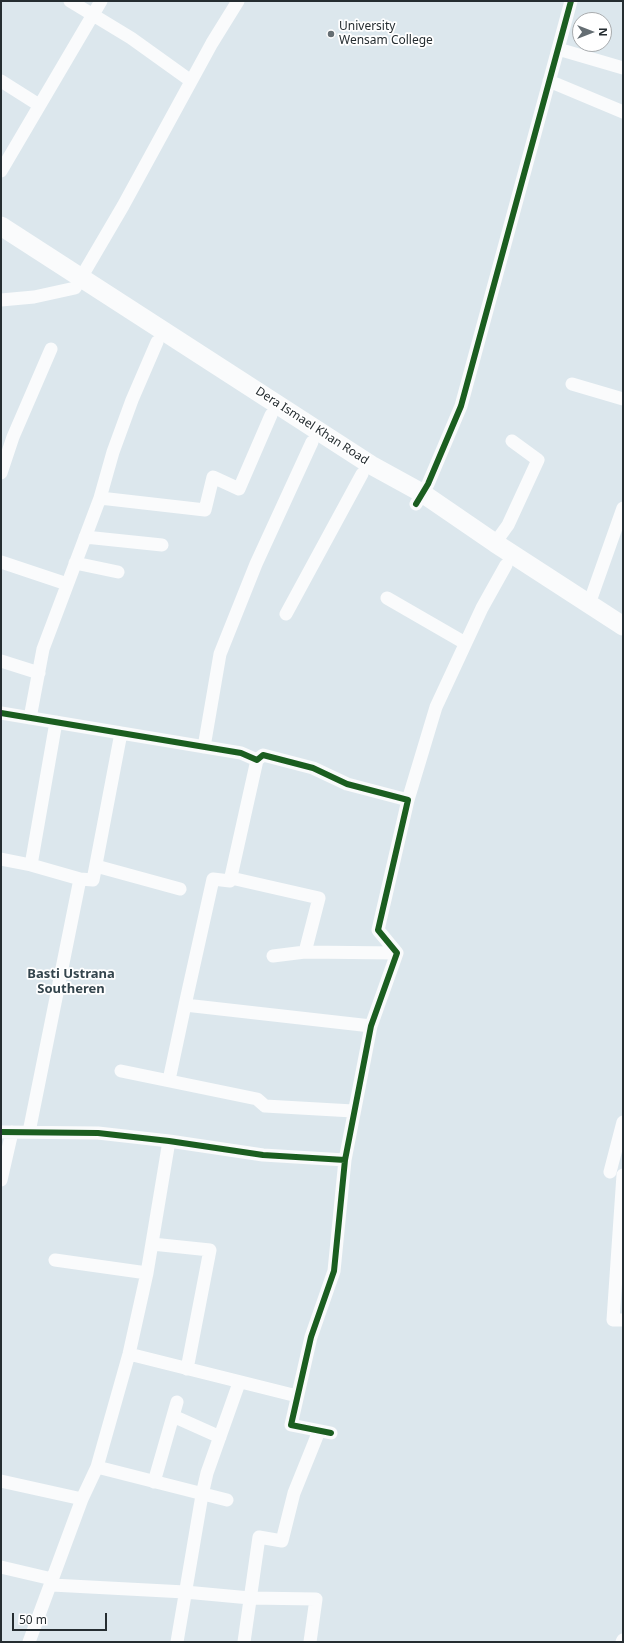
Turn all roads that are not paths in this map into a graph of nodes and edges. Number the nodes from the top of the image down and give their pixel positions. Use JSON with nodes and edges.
{"nodes":[{"id":1,"x":70,"y":1,"type":"edge"},
{"id":2,"x":101,"y":1,"type":"edge"},
{"id":3,"x":238,"y":1,"type":"edge"},
{"id":4,"x":571,"y":1,"type":"edge"},
{"id":5,"x":93,"y":15,"type":"junction"},
{"id":6,"x":558,"y":49,"type":"junction"},
{"id":7,"x":623,"y":68,"type":"edge"},
{"id":8,"x":1,"y":81,"type":"edge"},
{"id":9,"x":191,"y":81,"type":"junction"},
{"id":10,"x":549,"y":81,"type":"junction"},
{"id":11,"x":39,"y":105,"type":"junction"},
{"id":12,"x":623,"y":112,"type":"edge"},
{"id":13,"x":1,"y":171,"type":"edge"},
{"id":14,"x":1,"y":226,"type":"edge"},
{"id":15,"x":1,"y":241,"type":"edge"},
{"id":16,"x":79,"y":283,"type":"junction"},
{"id":17,"x":1,"y":300,"type":"edge"},
{"id":18,"x":158,"y":342,"type":"junction"},
{"id":19,"x":51,"y":349,"type":"dead end"},
{"id":20,"x":572,"y":384,"type":"dead end"},
{"id":21,"x":623,"y":399,"type":"edge"},
{"id":22,"x":271,"y":415,"type":"junction"},
{"id":23,"x":512,"y":441,"type":"dead end"},
{"id":24,"x":312,"y":442,"type":"junction"},
{"id":25,"x":1,"y":474,"type":"edge"},
{"id":26,"x":362,"y":474,"type":"junction"},
{"id":27,"x":100,"y":498,"type":"junction"},
{"id":28,"x":419,"y":499,"type":"junction"},
{"id":29,"x":623,"y":508,"type":"edge"},
{"id":30,"x":85,"y":537,"type":"junction"},
{"id":31,"x":495,"y":543,"type":"junction"},
{"id":32,"x":162,"y":545,"type":"dead end"},
{"id":33,"x":1,"y":562,"type":"edge"},
{"id":34,"x":75,"y":563,"type":"junction"},
{"id":35,"x":506,"y":565,"type":"junction"},
{"id":36,"x":118,"y":572,"type":"dead end"},
{"id":37,"x":67,"y":584,"type":"junction"},
{"id":38,"x":387,"y":598,"type":"dead end"},
{"id":39,"x":589,"y":604,"type":"junction"},
{"id":40,"x":286,"y":614,"type":"dead end"},
{"id":41,"x":623,"y":626,"type":"edge"},
{"id":42,"x":623,"y":640,"type":"edge"},
{"id":43,"x":465,"y":643,"type":"junction"},
{"id":44,"x":1,"y":662,"type":"edge"},
{"id":45,"x":38,"y":673,"type":"junction"},
{"id":46,"x":1,"y":713,"type":"edge"},
{"id":47,"x":30,"y":718,"type":"junction"},
{"id":48,"x":56,"y":722,"type":"junction"},
{"id":49,"x":121,"y":733,"type":"junction"},
{"id":50,"x":204,"y":747,"type":"junction"},
{"id":51,"x":257,"y":760,"type":"junction"},
{"id":52,"x":408,"y":800,"type":"junction"},
{"id":53,"x":1,"y":859,"type":"edge"},
{"id":54,"x":31,"y":865,"type":"junction"},
{"id":55,"x":96,"y":866,"type":"junction"},
{"id":56,"x":231,"y":878,"type":"junction"},
{"id":57,"x":80,"y":879,"type":"junction"},
{"id":58,"x":180,"y":889,"type":"dead end"},
{"id":59,"x":305,"y":952,"type":"junction"},
{"id":60,"x":397,"y":953,"type":"junction"},
{"id":61,"x":273,"y":956,"type":"dead end"},
{"id":62,"x":185,"y":1005,"type":"junction"},
{"id":63,"x":371,"y":1026,"type":"junction"},
{"id":64,"x":121,"y":1071,"type":"dead end"},
{"id":65,"x":169,"y":1080,"type":"junction"},
{"id":66,"x":353,"y":1111,"type":"junction"},
{"id":67,"x":623,"y":1122,"type":"edge"},
{"id":68,"x":7,"y":1132,"type":"edge"},
{"id":69,"x":30,"y":1132,"type":"junction"},
{"id":70,"x":169,"y":1141,"type":"junction"},
{"id":71,"x":345,"y":1160,"type":"junction"},
{"id":72,"x":614,"y":1173,"type":"edge"},
{"id":73,"x":1,"y":1180,"type":"edge"},
{"id":74,"x":152,"y":1244,"type":"junction"},
{"id":75,"x":55,"y":1260,"type":"dead end"},
{"id":76,"x":147,"y":1273,"type":"junction"},
{"id":77,"x":623,"y":1320,"type":"edge"},
{"id":78,"x":129,"y":1354,"type":"junction"},
{"id":79,"x":187,"y":1369,"type":"junction"},
{"id":80,"x":239,"y":1382,"type":"junction"},
{"id":81,"x":298,"y":1396,"type":"junction"},
{"id":82,"x":177,"y":1402,"type":"dead end"},
{"id":83,"x":173,"y":1416,"type":"junction"},
{"id":84,"x":220,"y":1437,"type":"junction"},
{"id":85,"x":97,"y":1467,"type":"junction"},
{"id":86,"x":1,"y":1481,"type":"edge"},
{"id":87,"x":154,"y":1482,"type":"junction"},
{"id":88,"x":202,"y":1494,"type":"junction"},
{"id":89,"x":82,"y":1499,"type":"junction"},
{"id":90,"x":227,"y":1500,"type":"dead end"},
{"id":91,"x":1,"y":1567,"type":"edge"},
{"id":92,"x":52,"y":1582,"type":"junction"},
{"id":93,"x":185,"y":1592,"type":"junction"},
{"id":94,"x":250,"y":1598,"type":"junction"},
{"id":95,"x":29,"y":1642,"type":"edge"},
{"id":96,"x":177,"y":1642,"type":"edge"},
{"id":97,"x":244,"y":1642,"type":"edge"},
{"id":98,"x":310,"y":1642,"type":"edge"}],
"edges":[{"from":1,"to":5,"type":"street"},
{"from":2,"to":5,"type":"street"},
{"from":3,"to":9,"type":"street"},
{"from":4,"to":6,"type":"street"},
{"from":5,"to":9,"type":"street"},
{"from":5,"to":11,"type":"street"},
{"from":6,"to":7,"type":"street"},
{"from":6,"to":10,"type":"street"},
{"from":8,"to":11,"type":"street"},
{"from":9,"to":16,"type":"street"},
{"from":10,"to":12,"type":"street"},
{"from":10,"to":28,"type":"street"},
{"from":11,"to":13,"type":"street"},
{"from":14,"to":16,"type":"highway","name":"Dera Ismael Khan Road"},
{"from":15,"to":16,"type":"highway","name":"Dera Ismael Khan Road"},
{"from":16,"to":17,"type":"street"},
{"from":16,"to":18,"type":"highway","name":"Dera Ismael Khan Road"},
{"from":16,"to":28,"type":"highway","name":"Dera Ismael Khan Road"},
{"from":18,"to":22,"type":"highway","name":"Dera Ismael Khan Road"},
{"from":18,"to":27,"type":"street"},
{"from":19,"to":25,"type":"street"},
{"from":20,"to":21,"type":"street"},
{"from":22,"to":24,"type":"highway","name":"Dera Ismael Khan Road"},
{"from":22,"to":27,"type":"street"},
{"from":23,"to":31,"type":"street"},
{"from":24,"to":26,"type":"highway","name":"Dera Ismael Khan Road"},
{"from":24,"to":50,"type":"street"},
{"from":26,"to":28,"type":"highway","name":"Dera Ismael Khan Road"},
{"from":26,"to":40,"type":"street"},
{"from":27,"to":30,"type":"street"},
{"from":28,"to":31,"type":"highway","name":"Dera Ismael Khan Road"},
{"from":28,"to":35,"type":"highway","name":"Dera Ismael Khan Road"},
{"from":29,"to":39,"type":"street"},
{"from":30,"to":32,"type":"street"},
{"from":30,"to":34,"type":"street"},
{"from":31,"to":39,"type":"highway","name":"Dera Ismael Khan Road"},
{"from":33,"to":37,"type":"street"},
{"from":34,"to":36,"type":"street"},
{"from":34,"to":37,"type":"street"},
{"from":35,"to":42,"type":"highway","name":"Dera Ismael Khan Road"},
{"from":35,"to":43,"type":"street"},
{"from":37,"to":45,"type":"street"},
{"from":38,"to":43,"type":"street"},
{"from":39,"to":41,"type":"highway","name":"Dera Ismael Khan Road"},
{"from":43,"to":52,"type":"street"},
{"from":44,"to":45,"type":"street"},
{"from":45,"to":47,"type":"street"},
{"from":46,"to":47,"type":"street"},
{"from":47,"to":48,"type":"street"},
{"from":48,"to":49,"type":"street"},
{"from":48,"to":54,"type":"street"},
{"from":49,"to":50,"type":"street"},
{"from":49,"to":55,"type":"street"},
{"from":50,"to":51,"type":"street"},
{"from":51,"to":52,"type":"street"},
{"from":51,"to":56,"type":"street"},
{"from":52,"to":60,"type":"street"},
{"from":53,"to":54,"type":"street"},
{"from":54,"to":57,"type":"street"},
{"from":55,"to":57,"type":"street"},
{"from":55,"to":58,"type":"street"},
{"from":56,"to":59,"type":"street"},
{"from":56,"to":62,"type":"street"},
{"from":57,"to":69,"type":"street"},
{"from":59,"to":60,"type":"street"},
{"from":59,"to":61,"type":"street"},
{"from":60,"to":63,"type":"street"},
{"from":62,"to":63,"type":"street"},
{"from":62,"to":65,"type":"street"},
{"from":63,"to":66,"type":"street"},
{"from":64,"to":65,"type":"street"},
{"from":65,"to":66,"type":"street"},
{"from":66,"to":71,"type":"street"},
{"from":67,"to":72,"type":"street"},
{"from":68,"to":69,"type":"street"},
{"from":68,"to":73,"type":"street"},
{"from":69,"to":70,"type":"street"},
{"from":70,"to":71,"type":"street"},
{"from":70,"to":74,"type":"street"},
{"from":71,"to":81,"type":"street"},
{"from":72,"to":77,"type":"street"},
{"from":74,"to":76,"type":"street"},
{"from":74,"to":79,"type":"street"},
{"from":75,"to":76,"type":"street"},
{"from":76,"to":78,"type":"street"},
{"from":78,"to":79,"type":"street"},
{"from":78,"to":85,"type":"street"},
{"from":79,"to":80,"type":"street"},
{"from":80,"to":81,"type":"street"},
{"from":80,"to":84,"type":"street"},
{"from":81,"to":94,"type":"street"},
{"from":82,"to":83,"type":"street"},
{"from":83,"to":84,"type":"street"},
{"from":83,"to":87,"type":"street"},
{"from":84,"to":88,"type":"street"},
{"from":85,"to":87,"type":"street"},
{"from":85,"to":89,"type":"street"},
{"from":86,"to":89,"type":"street"},
{"from":87,"to":88,"type":"street"},
{"from":88,"to":90,"type":"street"},
{"from":88,"to":93,"type":"street"},
{"from":89,"to":92,"type":"street"},
{"from":91,"to":92,"type":"street"},
{"from":92,"to":93,"type":"street"},
{"from":92,"to":95,"type":"street"},
{"from":93,"to":94,"type":"street"},
{"from":93,"to":96,"type":"street"},
{"from":94,"to":97,"type":"street"},
{"from":94,"to":98,"type":"street"}]}
